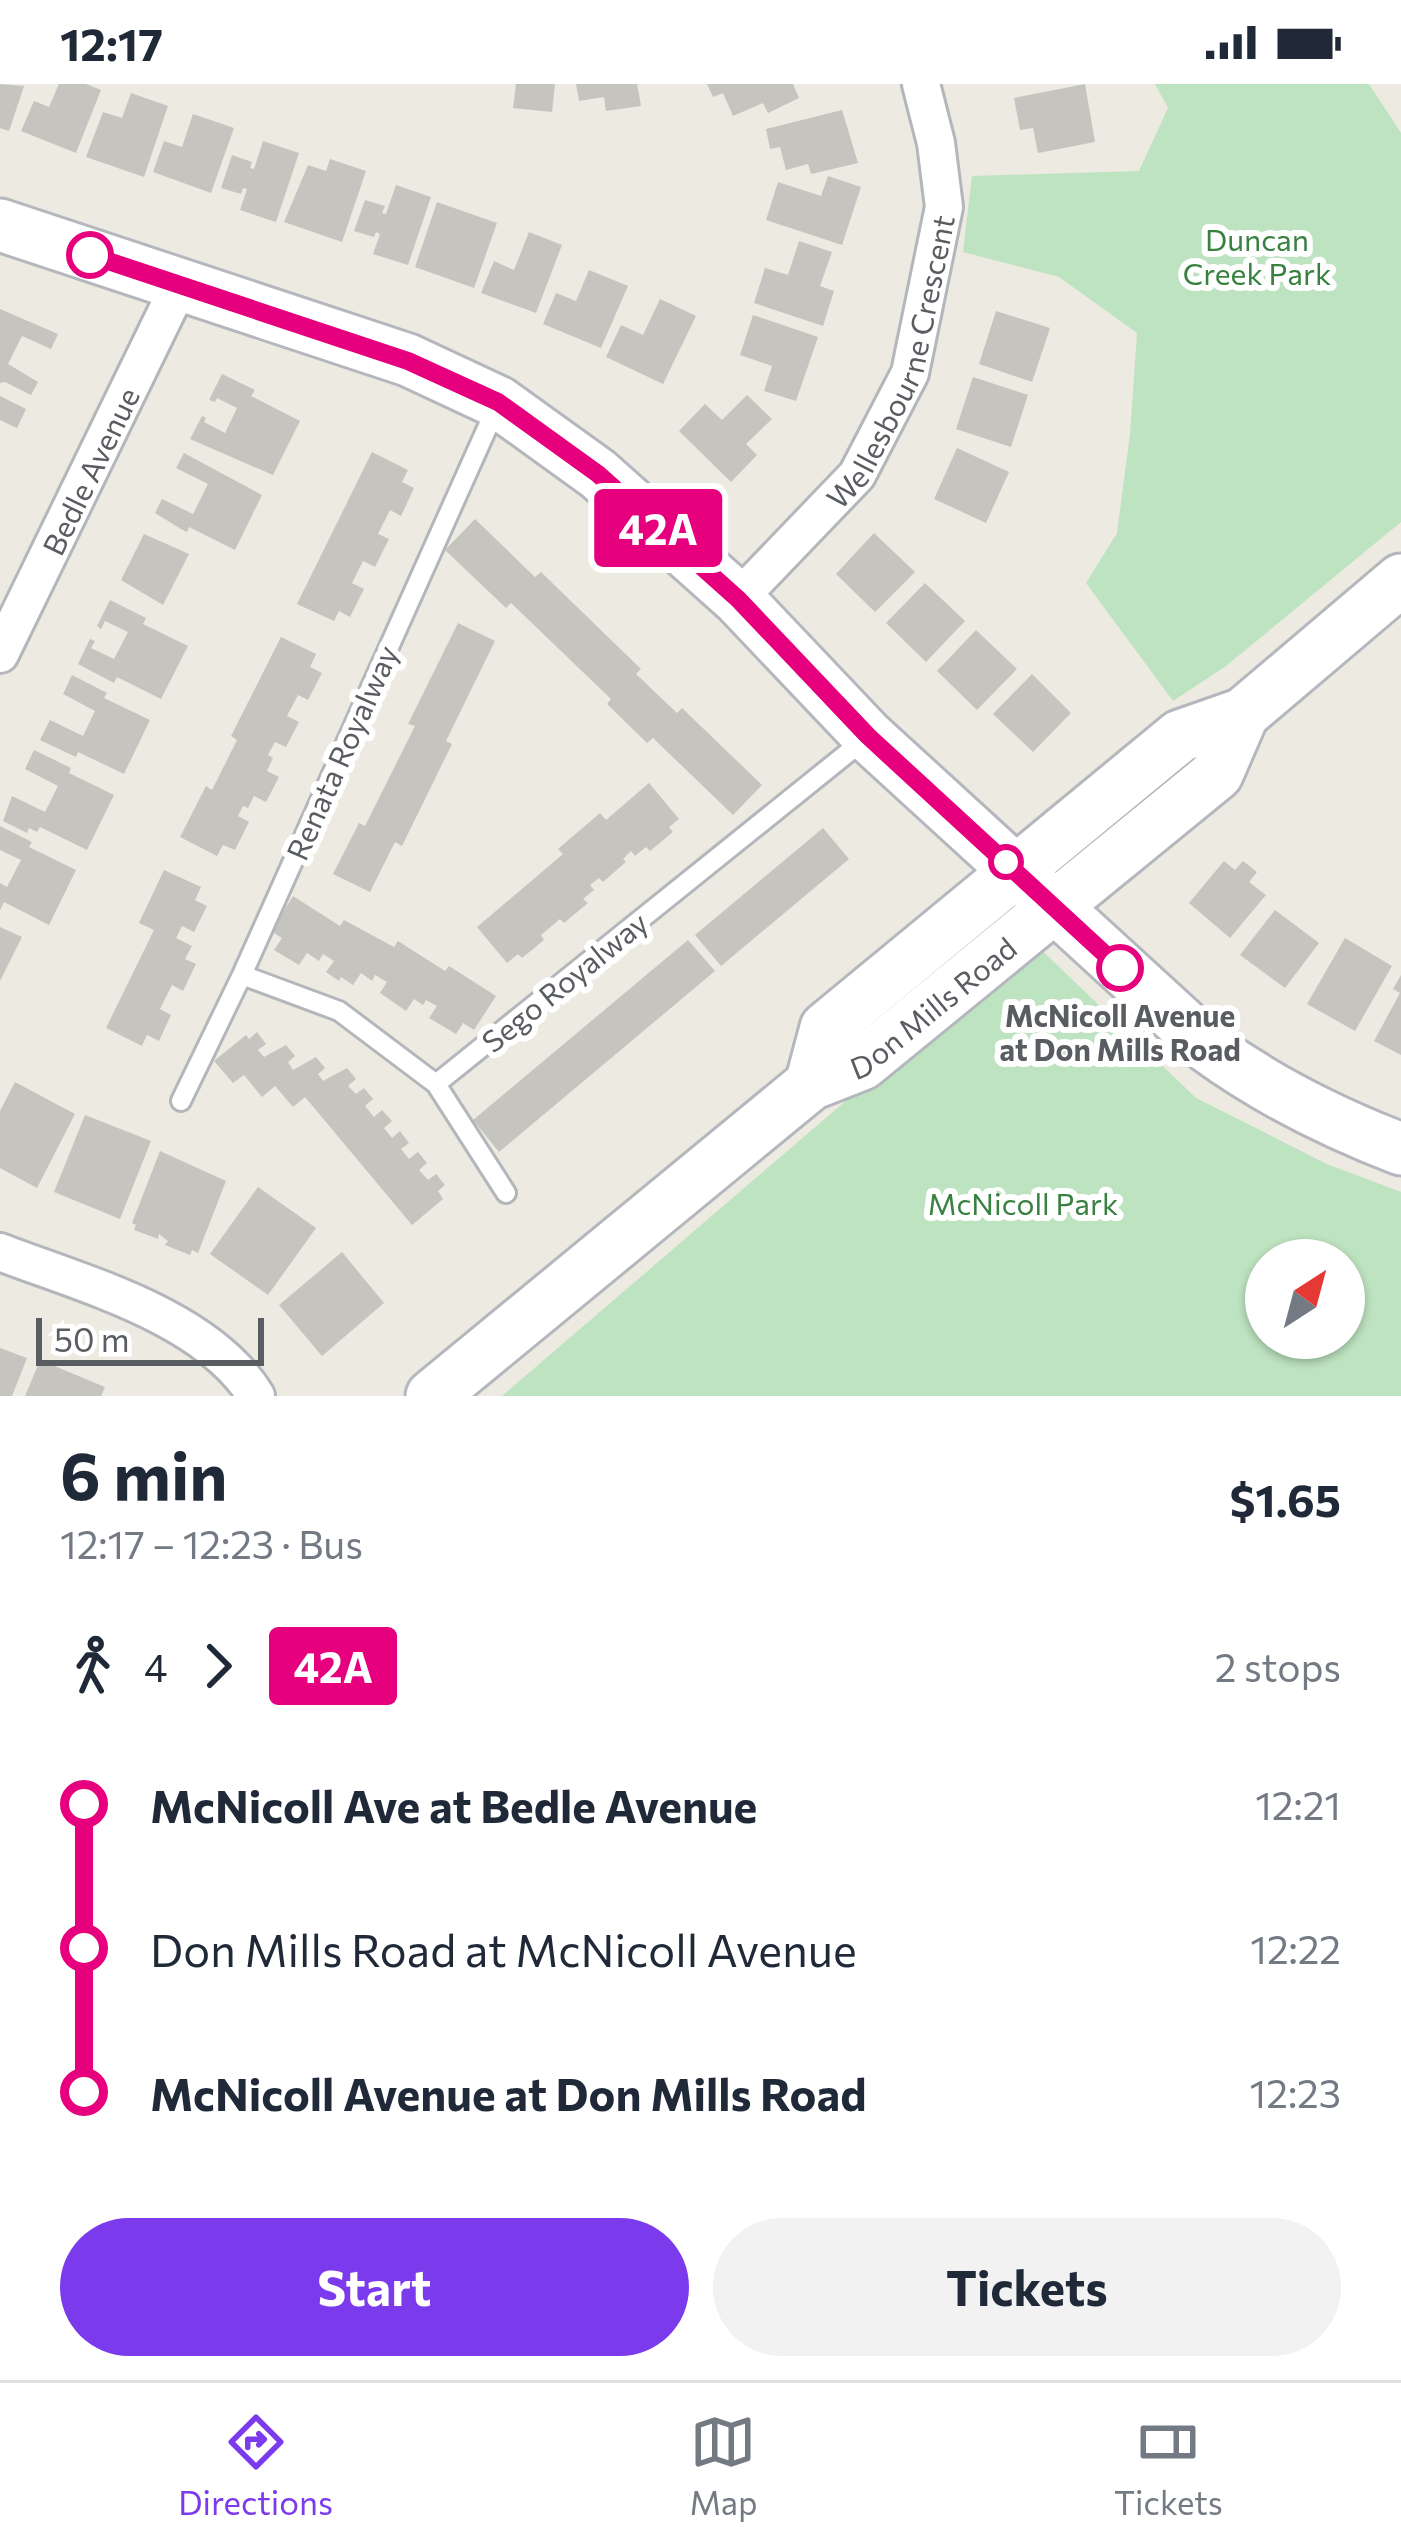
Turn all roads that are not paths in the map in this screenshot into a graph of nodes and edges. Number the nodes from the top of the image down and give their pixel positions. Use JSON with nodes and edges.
{"nodes":[{"id":1,"x":921,"y":84,"type":"edge"},
{"id":2,"x":0,"y":225,"type":"edge"},
{"id":3,"x":179,"y":286,"type":"junction"},
{"id":4,"x":498,"y":402,"type":"junction"},
{"id":5,"x":1401,"y":580,"type":"edge"},
{"id":6,"x":738,"y":599,"type":"junction"},
{"id":7,"x":0,"y":654,"type":"edge"},
{"id":8,"x":868,"y":736,"type":"junction"},
{"id":9,"x":1037,"y":890,"type":"junction"},
{"id":10,"x":242,"y":975,"type":"junction"},
{"id":11,"x":436,"y":1084,"type":"junction"},
{"id":12,"x":181,"y":1101,"type":"dead end"},
{"id":13,"x":1401,"y":1149,"type":"edge"},
{"id":14,"x":506,"y":1192,"type":"dead end"},
{"id":15,"x":0,"y":1252,"type":"edge"},
{"id":16,"x":256,"y":1396,"type":"edge"},
{"id":17,"x":432,"y":1396,"type":"edge"}],
"edges":[{"from":1,"to":6,"type":"street","name":"Wellesbourne Crescent"},
{"from":2,"to":3,"type":"street"},
{"from":3,"to":4,"type":"street"},
{"from":3,"to":7,"type":"street","name":"Bedle Avenue"},
{"from":4,"to":6,"type":"street"},
{"from":4,"to":10,"type":"lane","name":"Renata Royalway"},
{"from":5,"to":9,"type":"street","name":"Don Mills Road"},
{"from":6,"to":8,"type":"street"},
{"from":8,"to":9,"type":"street"},
{"from":8,"to":11,"type":"lane","name":"Sego Royalway"},
{"from":9,"to":13,"type":"street"},
{"from":9,"to":17,"type":"street","name":"Don Mills Road"},
{"from":10,"to":11,"type":"lane"},
{"from":10,"to":12,"type":"lane","name":"Renata Royalway"},
{"from":11,"to":14,"type":"lane"},
{"from":15,"to":16,"type":"street"}]}
